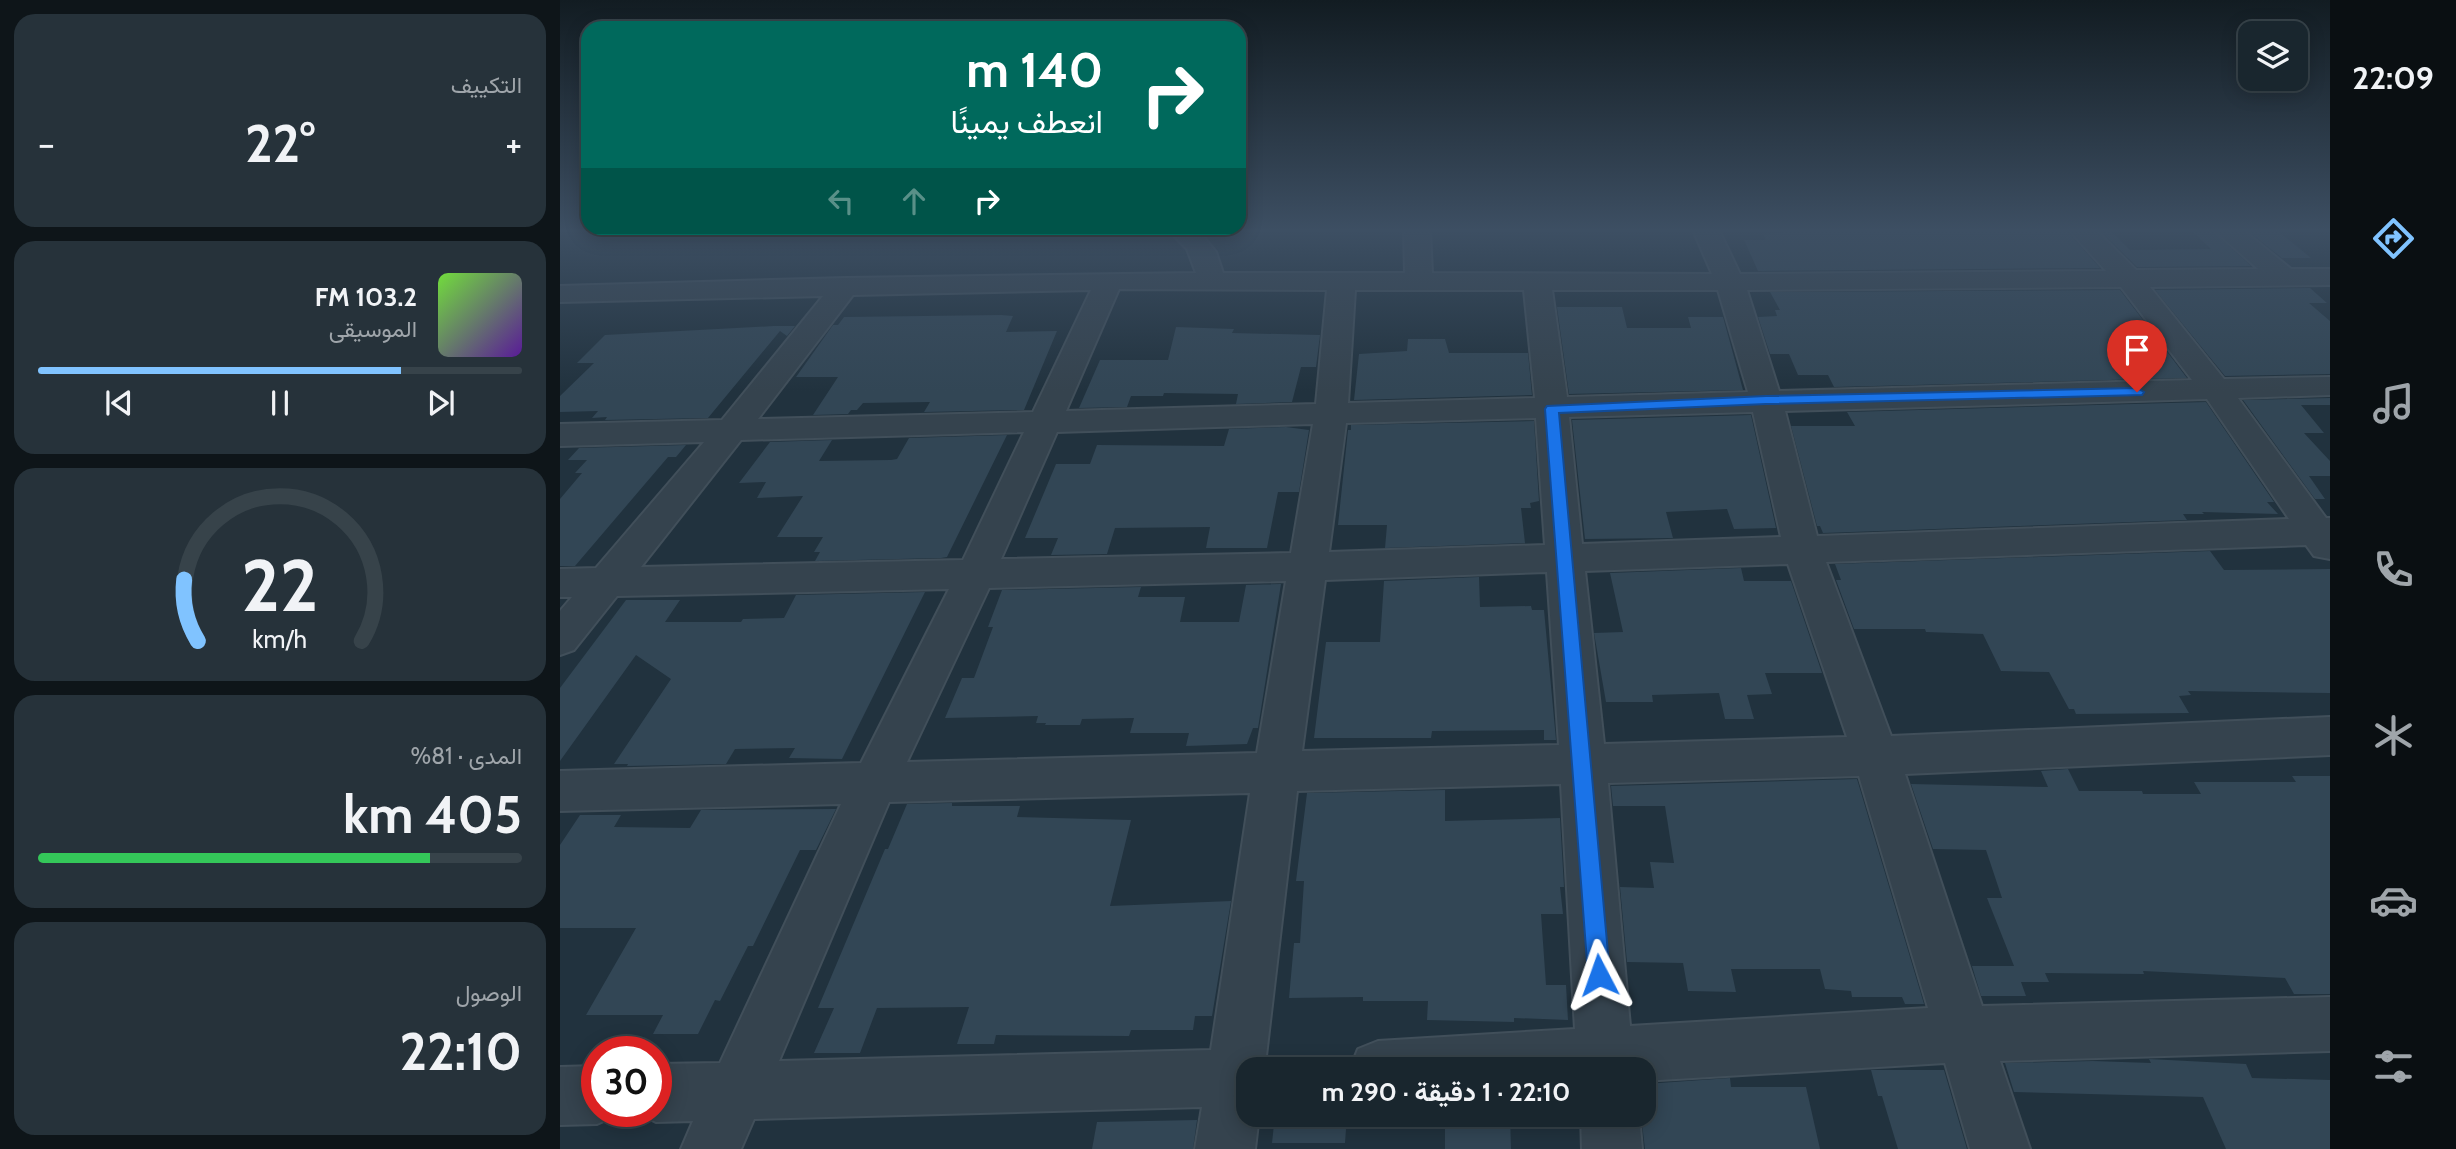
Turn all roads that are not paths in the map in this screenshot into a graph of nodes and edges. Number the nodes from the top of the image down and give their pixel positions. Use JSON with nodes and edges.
{"nodes":[{"id":1,"x":971,"y":284,"type":"edge"},
{"id":2,"x":1108,"y":284,"type":"edge"},
{"id":3,"x":1342,"y":284,"type":"edge"},
{"id":4,"x":1537,"y":284,"type":"edge"},
{"id":5,"x":1730,"y":284,"type":"edge"},
{"id":6,"x":2132,"y":284,"type":"edge"},
{"id":7,"x":846,"y":286,"type":"junction"},
{"id":8,"x":560,"y":294,"type":"edge"},
{"id":9,"x":2330,"y":386,"type":"edge"},
{"id":10,"x":2217,"y":391,"type":"junction"},
{"id":11,"x":1766,"y":400,"type":"junction"},
{"id":12,"x":1552,"y":409,"type":"junction"},
{"id":13,"x":1331,"y":414,"type":"junction"},
{"id":14,"x":1047,"y":421,"type":"junction"},
{"id":15,"x":731,"y":431,"type":"junction"},
{"id":16,"x":560,"y":435,"type":"edge"},
{"id":17,"x":2325,"y":538,"type":"edge"},
{"id":18,"x":1802,"y":549,"type":"junction"},
{"id":19,"x":1563,"y":557,"type":"junction"},
{"id":20,"x":1307,"y":567,"type":"junction"},
{"id":21,"x":975,"y":576,"type":"junction"},
{"id":22,"x":605,"y":582,"type":"junction"},
{"id":23,"x":560,"y":583,"type":"edge"},
{"id":24,"x":560,"y":639,"type":"edge"},
{"id":25,"x":2330,"y":736,"type":"edge"},
{"id":26,"x":1876,"y":756,"type":"junction"},
{"id":27,"x":1583,"y":763,"type":"junction"},
{"id":28,"x":1276,"y":773,"type":"junction"},
{"id":29,"x":875,"y":781,"type":"junction"},
{"id":30,"x":560,"y":791,"type":"edge"},
{"id":31,"x":2330,"y":1024,"type":"edge"},
{"id":32,"x":1965,"y":1034,"type":"junction"},
{"id":33,"x":1243,"y":1057,"type":"edge"},
{"id":34,"x":1606,"y":1057,"type":"edge"},
{"id":35,"x":1656,"y":1058,"type":"edge"},
{"id":36,"x":1236,"y":1078,"type":"edge"},
{"id":37,"x":738,"y":1091,"type":"junction"},
{"id":38,"x":672,"y":1093,"type":"edge"},
{"id":39,"x":581,"y":1095,"type":"edge"},
{"id":40,"x":560,"y":1096,"type":"edge"},
{"id":41,"x":1236,"y":1100,"type":"edge"},
{"id":42,"x":1610,"y":1127,"type":"edge"},
{"id":43,"x":711,"y":1149,"type":"edge"},
{"id":44,"x":1225,"y":1149,"type":"edge"},
{"id":45,"x":1612,"y":1149,"type":"edge"},
{"id":46,"x":2000,"y":1149,"type":"edge"}],
"edges":[{"from":1,"to":7,"type":"street"},
{"from":2,"to":14,"type":"street"},
{"from":3,"to":13,"type":"street"},
{"from":4,"to":12,"type":"street"},
{"from":5,"to":11,"type":"street"},
{"from":6,"to":10,"type":"street"},
{"from":7,"to":8,"type":"street"},
{"from":7,"to":15,"type":"street"},
{"from":9,"to":10,"type":"street"},
{"from":10,"to":11,"type":"street"},
{"from":10,"to":17,"type":"street"},
{"from":11,"to":12,"type":"street"},
{"from":11,"to":18,"type":"street"},
{"from":12,"to":13,"type":"street"},
{"from":12,"to":19,"type":"street"},
{"from":13,"to":14,"type":"street"},
{"from":13,"to":20,"type":"street"},
{"from":14,"to":15,"type":"street"},
{"from":14,"to":21,"type":"street"},
{"from":15,"to":16,"type":"street"},
{"from":15,"to":22,"type":"street"},
{"from":17,"to":18,"type":"street"},
{"from":18,"to":19,"type":"street"},
{"from":18,"to":26,"type":"street"},
{"from":19,"to":20,"type":"street"},
{"from":19,"to":27,"type":"street"},
{"from":20,"to":21,"type":"street"},
{"from":20,"to":28,"type":"street"},
{"from":21,"to":22,"type":"street"},
{"from":21,"to":29,"type":"street"},
{"from":22,"to":23,"type":"street"},
{"from":22,"to":24,"type":"street"},
{"from":25,"to":26,"type":"street"},
{"from":26,"to":27,"type":"street"},
{"from":26,"to":32,"type":"street"},
{"from":27,"to":28,"type":"street"},
{"from":27,"to":34,"type":"street"},
{"from":28,"to":29,"type":"street"},
{"from":28,"to":33,"type":"street"},
{"from":29,"to":30,"type":"street"},
{"from":29,"to":37,"type":"street"},
{"from":31,"to":32,"type":"street"},
{"from":32,"to":35,"type":"street"},
{"from":32,"to":46,"type":"street"},
{"from":36,"to":37,"type":"street"},
{"from":37,"to":38,"type":"street"},
{"from":37,"to":43,"type":"street"},
{"from":39,"to":40,"type":"street"},
{"from":41,"to":44,"type":"street"},
{"from":42,"to":45,"type":"street"}]}
